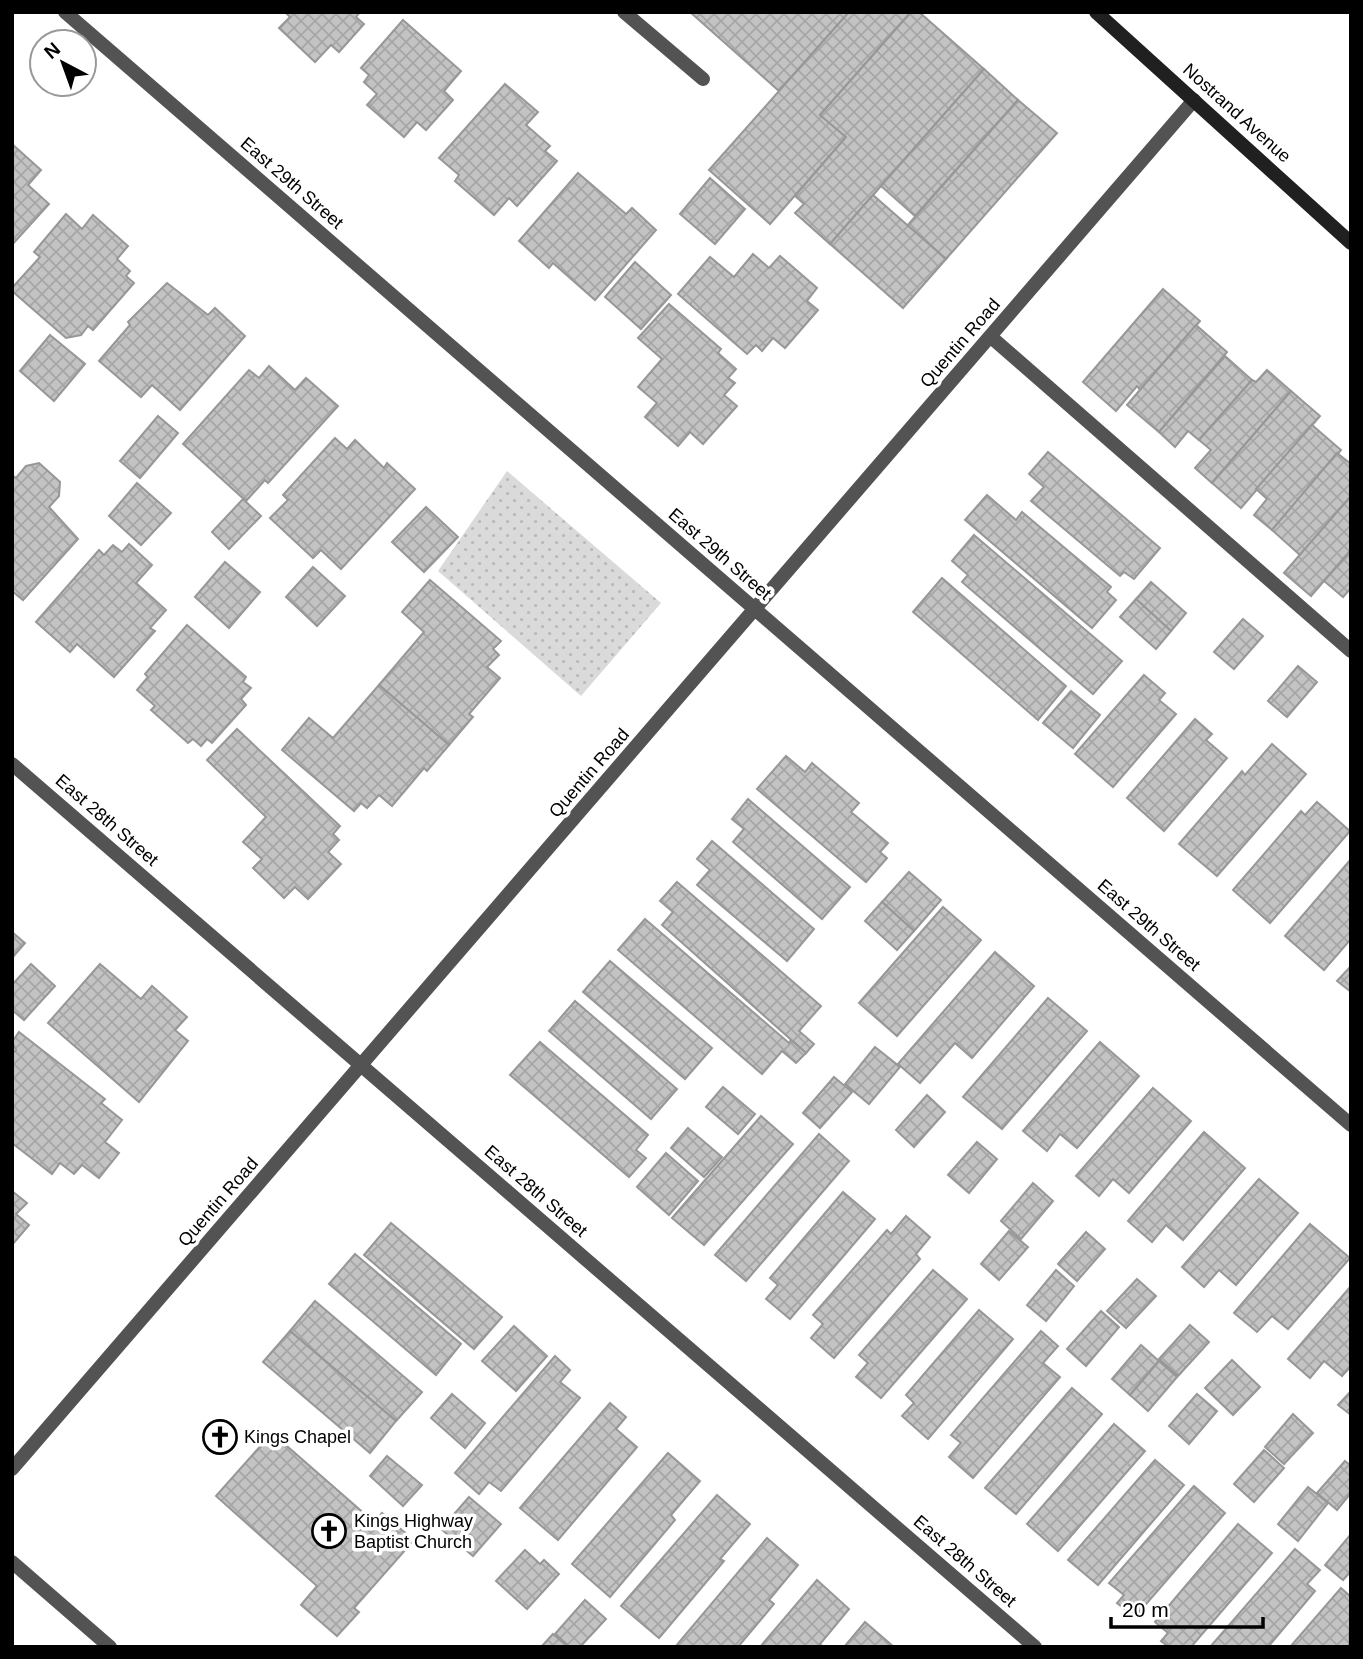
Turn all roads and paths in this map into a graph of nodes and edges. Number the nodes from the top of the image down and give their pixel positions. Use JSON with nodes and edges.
{"nodes":[{"id":1,"x":65,"y":12,"type":"edge"},
{"id":2,"x":624,"y":12,"type":"edge"},
{"id":3,"x":1096,"y":12,"type":"edge"},
{"id":4,"x":704,"y":79,"type":"dead end"},
{"id":5,"x":1194,"y":100,"type":"junction"},
{"id":6,"x":1351,"y":243,"type":"edge"},
{"id":7,"x":990,"y":337,"type":"junction"},
{"id":8,"x":755,"y":609,"type":"junction"},
{"id":9,"x":1351,"y":651,"type":"edge"},
{"id":10,"x":12,"y":764,"type":"edge"},
{"id":11,"x":361,"y":1066,"type":"junction"},
{"id":12,"x":1351,"y":1125,"type":"edge"},
{"id":13,"x":12,"y":1469,"type":"edge"},
{"id":14,"x":12,"y":1562,"type":"edge"},
{"id":15,"x":110,"y":1647,"type":"edge"},
{"id":16,"x":1035,"y":1647,"type":"edge"}],
"edges":[{"from":1,"to":8,"type":"street","name":"East 29th Street"},
{"from":2,"to":4,"type":"street"},
{"from":3,"to":5,"type":"main road","name":"Nostrand Avenue"},
{"from":5,"to":6,"type":"main road","name":"Nostrand Avenue"},
{"from":5,"to":7,"type":"street","name":"Quentin Road"},
{"from":7,"to":8,"type":"street","name":"Quentin Road"},
{"from":7,"to":9,"type":"street"},
{"from":8,"to":11,"type":"street","name":"Quentin Road"},
{"from":8,"to":12,"type":"street","name":"East 29th Street"},
{"from":10,"to":11,"type":"street","name":"East 28th Street"},
{"from":11,"to":13,"type":"street","name":"Quentin Road"},
{"from":11,"to":16,"type":"street","name":"East 28th Street"},
{"from":14,"to":15,"type":"street"}]}
